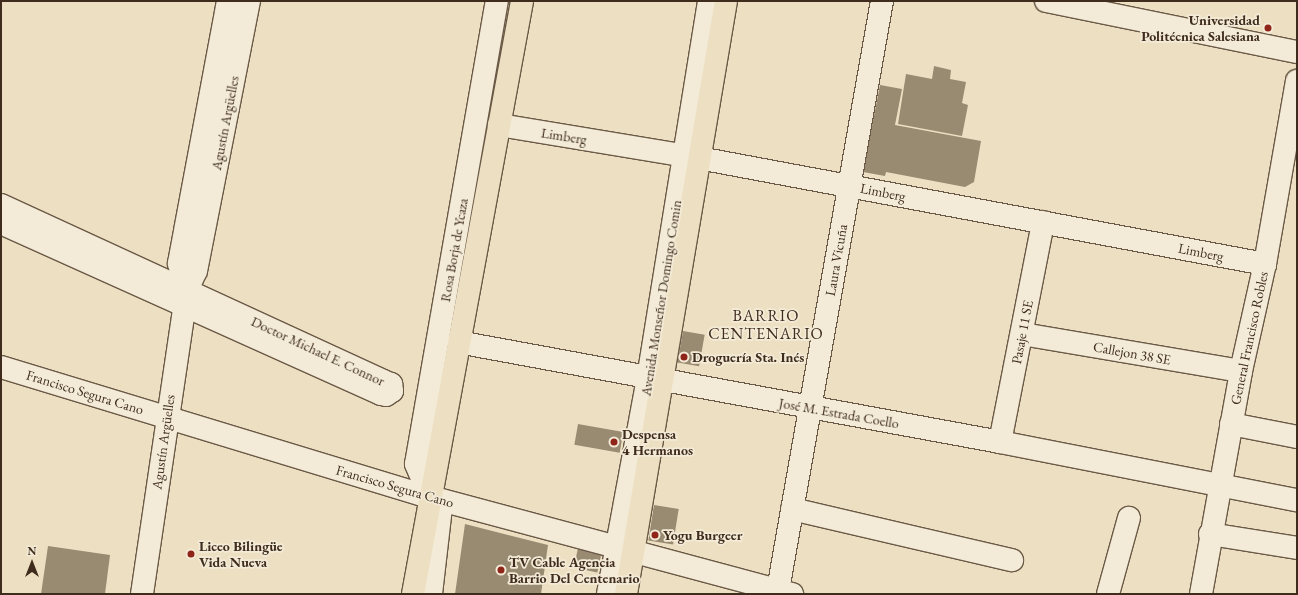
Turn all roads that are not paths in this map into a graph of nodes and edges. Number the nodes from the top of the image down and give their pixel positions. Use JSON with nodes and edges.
{"nodes":[{"id":1,"x":228,"y":1,"type":"edge"},
{"id":2,"x":249,"y":1,"type":"edge"},
{"id":3,"x":497,"y":1,"type":"edge"},
{"id":4,"x":522,"y":1,"type":"edge"},
{"id":5,"x":709,"y":1,"type":"edge"},
{"id":6,"x":726,"y":1,"type":"edge"},
{"id":7,"x":882,"y":1,"type":"edge"},
{"id":8,"x":1046,"y":1,"type":"edge"},
{"id":9,"x":1112,"y":7,"type":"edge"},
{"id":10,"x":1297,"y":52,"type":"edge"},
{"id":11,"x":1297,"y":81,"type":"edge"},
{"id":12,"x":481,"y":93,"type":"junction"},
{"id":13,"x":220,"y":96,"type":"junction"},
{"id":14,"x":506,"y":97,"type":"junction"},
{"id":15,"x":499,"y":125,"type":"junction"},
{"id":16,"x":692,"y":157,"type":"junction"},
{"id":17,"x":849,"y":186,"type":"junction"},
{"id":18,"x":1,"y":206,"type":"edge"},
{"id":19,"x":1043,"y":222,"type":"junction"},
{"id":20,"x":1,"y":223,"type":"edge"},
{"id":21,"x":1265,"y":264,"type":"junction"},
{"id":22,"x":459,"y":281,"type":"junction"},
{"id":23,"x":185,"y":299,"type":"junction"},
{"id":24,"x":1022,"y":334,"type":"junction"},
{"id":25,"x":458,"y":342,"type":"junction"},
{"id":26,"x":1,"y":367,"type":"edge"},
{"id":27,"x":1241,"y":371,"type":"junction"},
{"id":28,"x":655,"y":379,"type":"junction"},
{"id":29,"x":810,"y":408,"type":"junction"},
{"id":30,"x":166,"y":417,"type":"junction"},
{"id":31,"x":1231,"y":424,"type":"junction"},
{"id":32,"x":1297,"y":437,"type":"edge"},
{"id":33,"x":1000,"y":442,"type":"junction"},
{"id":34,"x":1219,"y":487,"type":"junction"},
{"id":35,"x":430,"y":497,"type":"junction"},
{"id":36,"x":1297,"y":500,"type":"edge"},
{"id":37,"x":792,"y":509,"type":"junction"},
{"id":38,"x":1129,"y":518,"type":"dead end"},
{"id":39,"x":1210,"y":534,"type":"junction"},
{"id":40,"x":624,"y":548,"type":"junction"},
{"id":41,"x":1297,"y":548,"type":"edge"},
{"id":42,"x":1012,"y":560,"type":"dead end"},
{"id":43,"x":785,"y":592,"type":"edge"},
{"id":44,"x":142,"y":594,"type":"edge"},
{"id":45,"x":413,"y":594,"type":"edge"},
{"id":46,"x":431,"y":594,"type":"edge"},
{"id":47,"x":608,"y":594,"type":"edge"},
{"id":48,"x":626,"y":594,"type":"edge"},
{"id":49,"x":1108,"y":594,"type":"edge"},
{"id":50,"x":1201,"y":594,"type":"edge"}],
"edges":[{"from":1,"to":13,"type":"street","name":"Agustín Argüelles"},
{"from":2,"to":13,"type":"street","name":"Agustín Argüelles"},
{"from":3,"to":12,"type":"street","name":"Rosa Borja de Ycaza"},
{"from":4,"to":14,"type":"main road","name":"Rosa Borja de Ycaza"},
{"from":5,"to":16,"type":"street","name":"Avenida Monseñor Domingo Comin"},
{"from":6,"to":16,"type":"main road","name":"Avenida Monseñor Domingo Comin"},
{"from":7,"to":17,"type":"street","name":"Laura Vicuña"},
{"from":8,"to":9,"type":"street"},
{"from":9,"to":10,"type":"street"},
{"from":11,"to":21,"type":"street","name":"General Francisco Robles"},
{"from":12,"to":14,"type":"street"},
{"from":12,"to":22,"type":"street","name":"Rosa Borja de Ycaza"},
{"from":13,"to":23,"type":"street","name":"Agustín Argüelles"},
{"from":14,"to":15,"type":"main road","name":"Rosa Borja de Ycaza"},
{"from":15,"to":16,"type":"street","name":"Limberg"},
{"from":15,"to":22,"type":"main road","name":"Rosa Borja de Ycaza"},
{"from":16,"to":17,"type":"street","name":"Limberg"},
{"from":16,"to":28,"type":"main road","name":"Avenida Monseñor Domingo Comin"},
{"from":17,"to":19,"type":"street","name":"Limberg"},
{"from":17,"to":29,"type":"street","name":"Laura Vicuña"},
{"from":18,"to":23,"type":"street","name":"Doctor Michael E. Connor"},
{"from":19,"to":21,"type":"street","name":"Limberg"},
{"from":19,"to":24,"type":"street","name":"Pasaje 11 SE"},
{"from":20,"to":23,"type":"street","name":"Doctor Michael E. Connor"},
{"from":21,"to":27,"type":"street","name":"General Francisco Robles"},
{"from":22,"to":25,"type":"main road","name":"Rosa Borja de Ycaza"},
{"from":22,"to":35,"type":"street","name":"Rosa Borja de Ycaza"},
{"from":23,"to":23,"type":"street","name":"Doctor Michael E. Connor"},
{"from":23,"to":30,"type":"street","name":"Agustín Argüelles"},
{"from":24,"to":27,"type":"street","name":"Callejon 38 SE"},
{"from":24,"to":33,"type":"street","name":"Pasaje 11 SE"},
{"from":25,"to":28,"type":"street","name":"José M. Estrada Coello"},
{"from":25,"to":35,"type":"main road","name":"Rosa Borja de Ycaza"},
{"from":26,"to":30,"type":"street","name":"Francisco Segura Cano"},
{"from":27,"to":31,"type":"street","name":"General Francisco Robles"},
{"from":28,"to":29,"type":"street","name":"José M. Estrada Coello"},
{"from":28,"to":40,"type":"main road","name":"Avenida Monseñor Domingo Comin"},
{"from":29,"to":33,"type":"street","name":"José M. Estrada Coello"},
{"from":29,"to":37,"type":"street","name":"Laura Vicuña"},
{"from":30,"to":35,"type":"street","name":"Francisco Segura Cano"},
{"from":30,"to":44,"type":"street","name":"Agustín Argüelles"},
{"from":31,"to":32,"type":"street"},
{"from":31,"to":34,"type":"street","name":"General Francisco Robles"},
{"from":33,"to":34,"type":"street","name":"José M. Estrada Coello"},
{"from":34,"to":36,"type":"street","name":"José M. Estrada Coello"},
{"from":34,"to":39,"type":"street","name":"General Francisco Robles"},
{"from":35,"to":40,"type":"street","name":"Francisco Segura Cano"},
{"from":35,"to":45,"type":"main road","name":"Rosa Borja de Ycaza"},
{"from":35,"to":46,"type":"street","name":"Rosa Borja de Ycaza"},
{"from":37,"to":42,"type":"street"},
{"from":37,"to":43,"type":"street","name":"Laura Vicuña"},
{"from":38,"to":49,"type":"street"},
{"from":39,"to":41,"type":"street"},
{"from":39,"to":50,"type":"street","name":"General Francisco Robles"},
{"from":40,"to":43,"type":"street","name":"Francisco Segura Cano"},
{"from":40,"to":47,"type":"street","name":"Avenida Monseñor Domingo Comin"},
{"from":40,"to":48,"type":"main road","name":"Avenida Monseñor Domingo Comin"}]}
